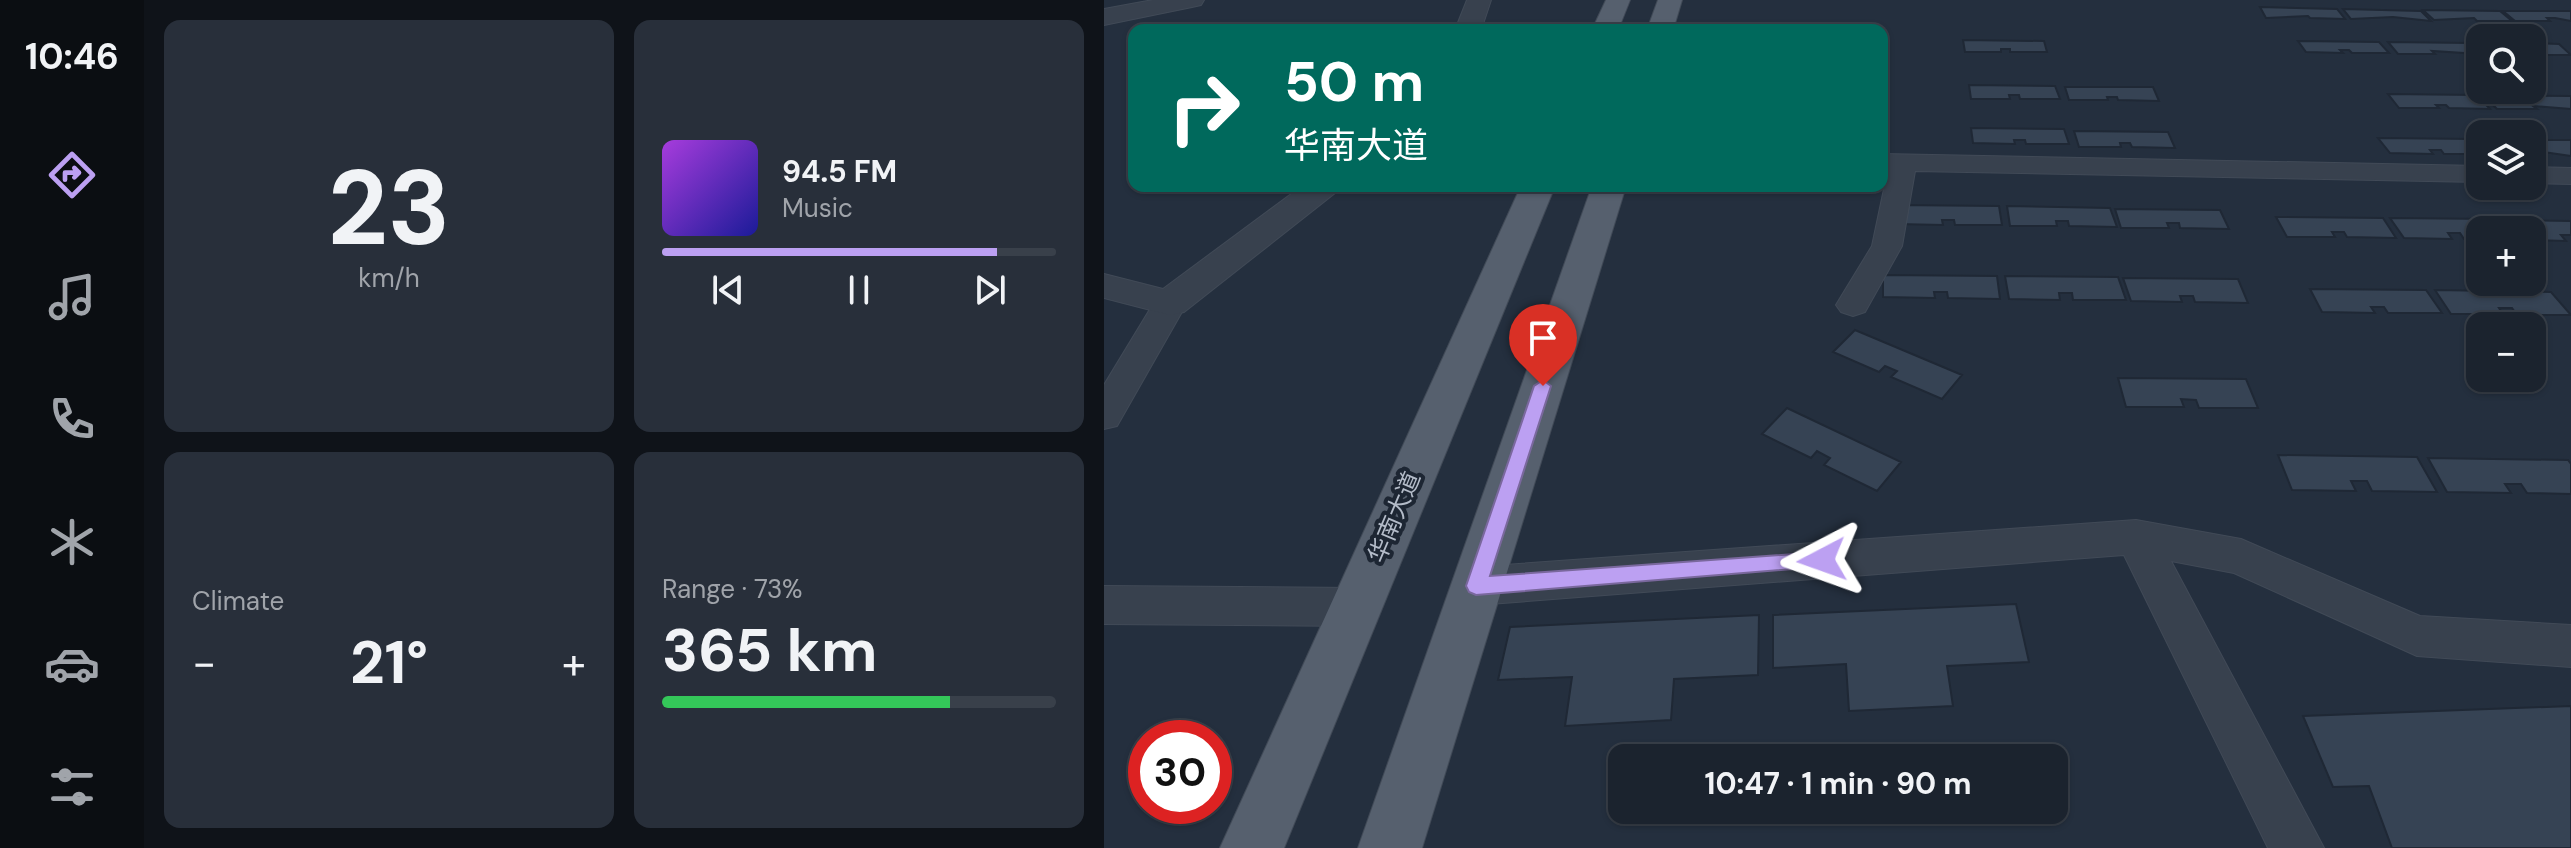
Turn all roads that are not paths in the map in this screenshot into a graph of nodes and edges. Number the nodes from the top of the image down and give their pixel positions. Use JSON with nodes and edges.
{"nodes":[{"id":1,"x":1192,"y":0,"type":"edge"},
{"id":2,"x":1479,"y":0,"type":"edge"},
{"id":3,"x":1618,"y":0,"type":"edge"},
{"id":4,"x":1670,"y":0,"type":"edge"},
{"id":5,"x":1104,"y":17,"type":"edge"},
{"id":6,"x":1470,"y":24,"type":"edge"},
{"id":7,"x":1608,"y":24,"type":"edge"},
{"id":8,"x":1662,"y":24,"type":"edge"},
{"id":9,"x":1893,"y":163,"type":"edge"},
{"id":10,"x":2466,"y":174,"type":"edge"},
{"id":11,"x":2546,"y":175,"type":"edge"},
{"id":12,"x":2571,"y":176,"type":"edge"},
{"id":13,"x":1315,"y":192,"type":"edge"},
{"id":14,"x":1535,"y":192,"type":"edge"},
{"id":15,"x":1607,"y":192,"type":"edge"},
{"id":16,"x":1104,"y":286,"type":"edge"},
{"id":17,"x":1170,"y":303,"type":"junction"},
{"id":18,"x":1853,"y":305,"type":"dead end"},
{"id":19,"x":1104,"y":416,"type":"edge"},
{"id":20,"x":2136,"y":537,"type":"junction"},
{"id":21,"x":1476,"y":586,"type":"junction"},
{"id":22,"x":1104,"y":605,"type":"edge"},
{"id":23,"x":1355,"y":607,"type":"junction"},
{"id":24,"x":2571,"y":646,"type":"edge"},
{"id":25,"x":1252,"y":848,"type":"edge"},
{"id":26,"x":1390,"y":848,"type":"edge"},
{"id":27,"x":2297,"y":848,"type":"edge"}],
"edges":[{"from":1,"to":5,"type":"street"},
{"from":2,"to":6,"type":"street"},
{"from":3,"to":7,"type":"main road"},
{"from":4,"to":8,"type":"main road"},
{"from":9,"to":10,"type":"street"},
{"from":9,"to":18,"type":"street"},
{"from":11,"to":12,"type":"street"},
{"from":13,"to":17,"type":"street"},
{"from":14,"to":23,"type":"main road","name":"华南大道"},
{"from":15,"to":21,"type":"main road"},
{"from":16,"to":17,"type":"street"},
{"from":17,"to":19,"type":"street"},
{"from":20,"to":21,"type":"street"},
{"from":20,"to":24,"type":"street"},
{"from":20,"to":27,"type":"street"},
{"from":21,"to":26,"type":"main road"},
{"from":22,"to":23,"type":"street"},
{"from":23,"to":25,"type":"main road","name":"华南大道"}]}
